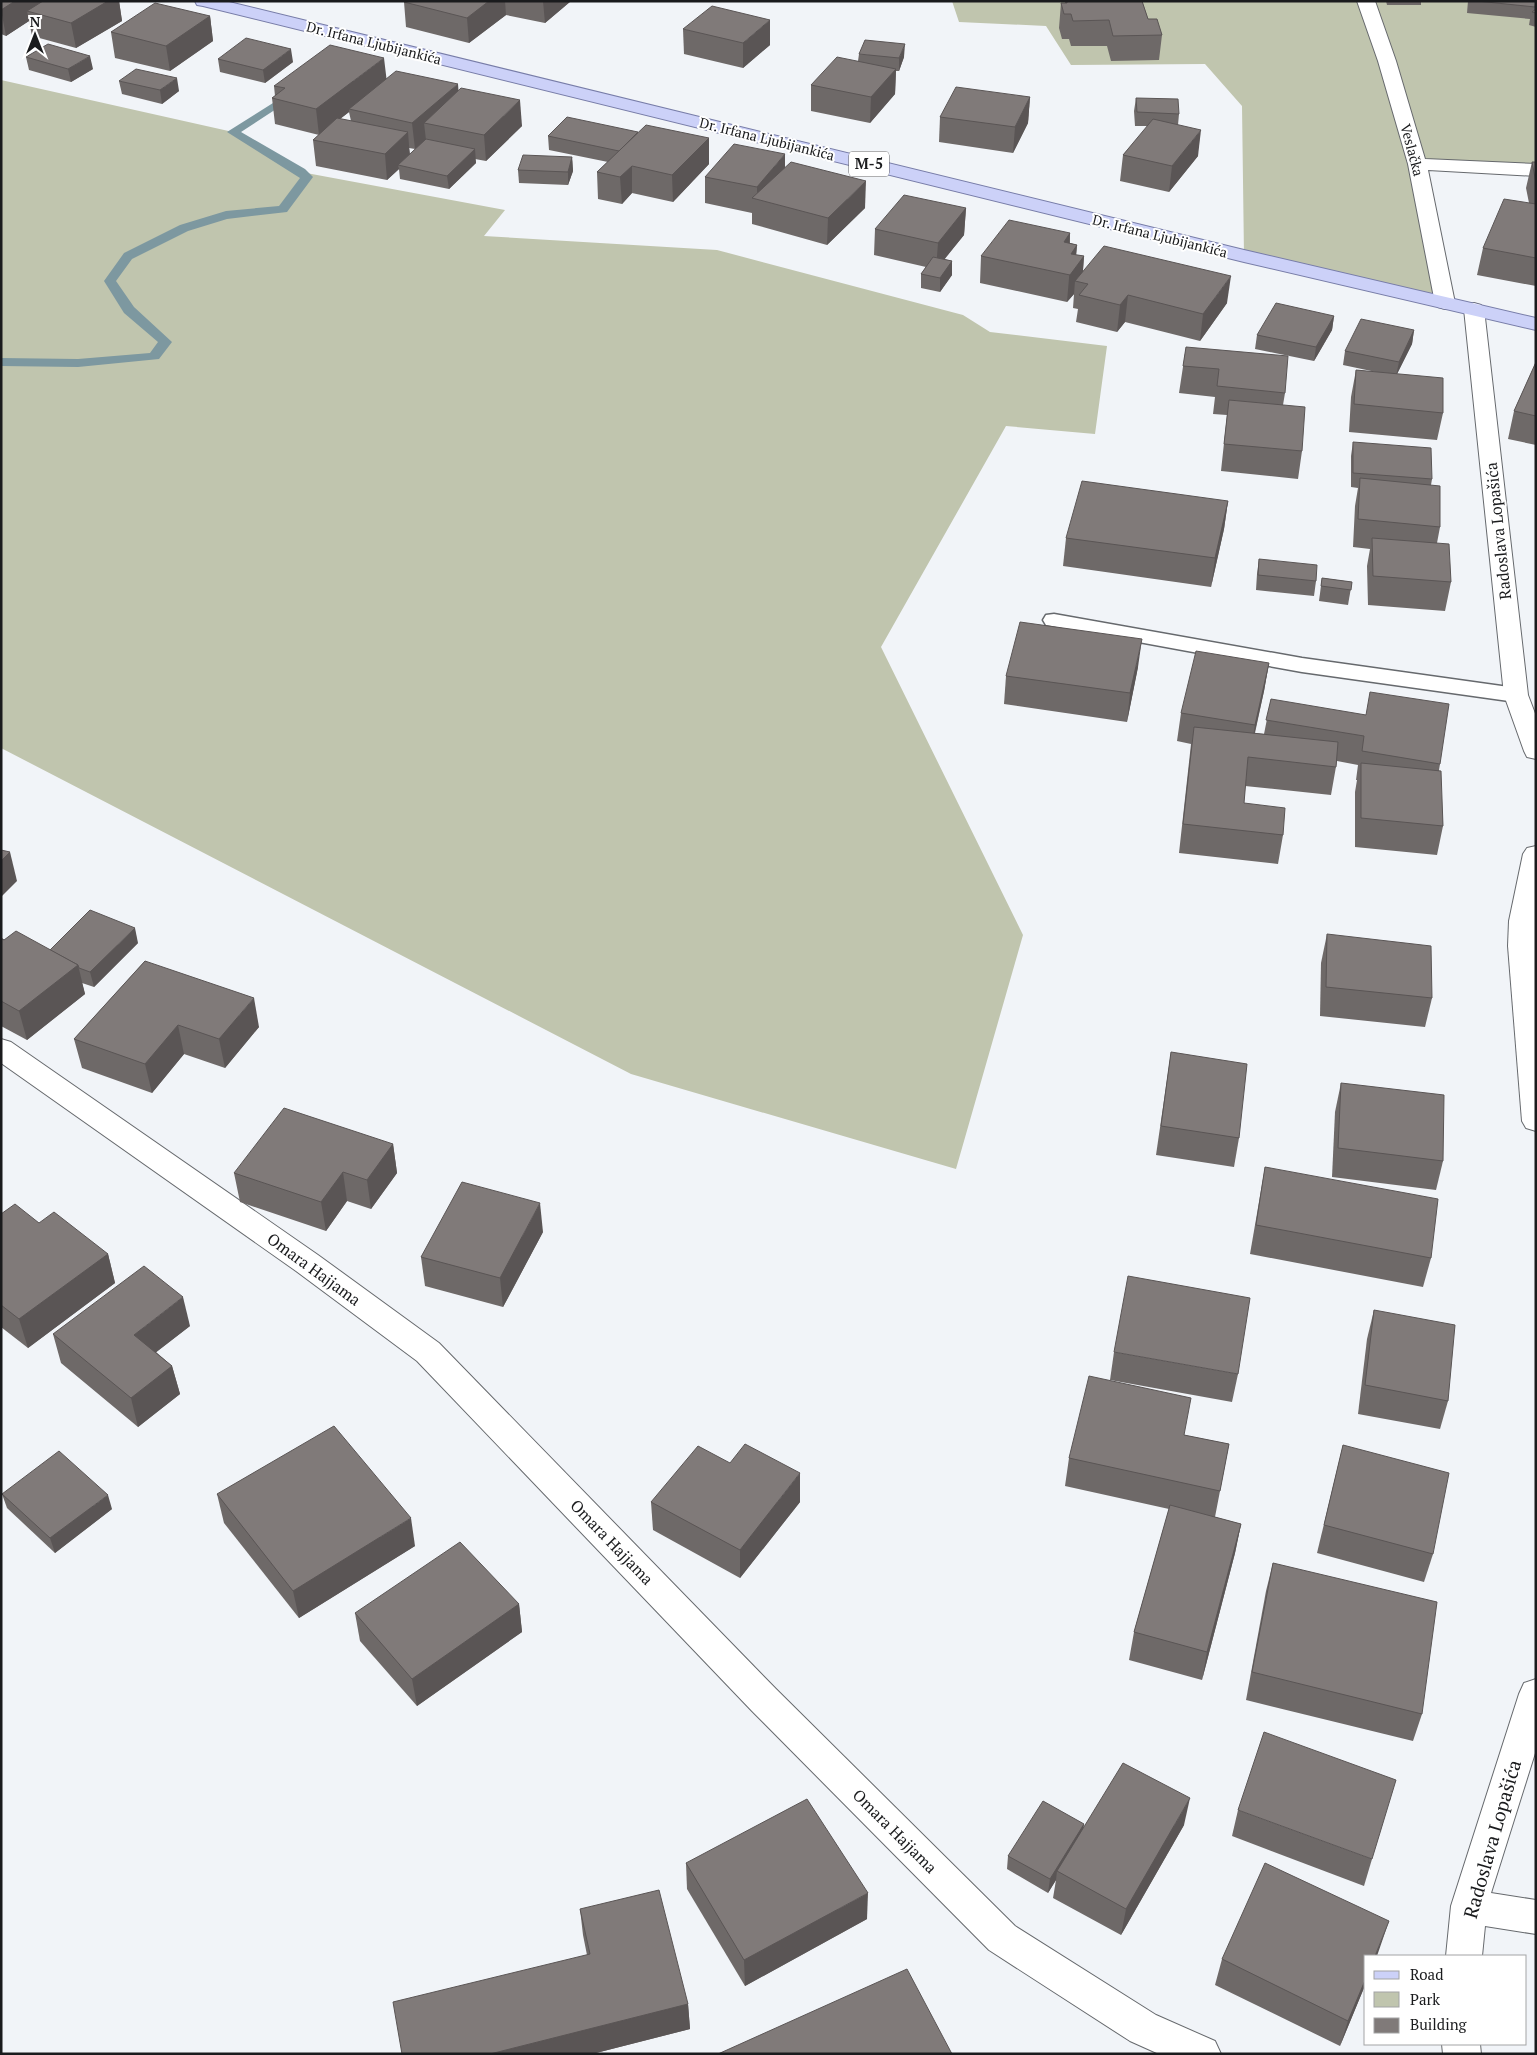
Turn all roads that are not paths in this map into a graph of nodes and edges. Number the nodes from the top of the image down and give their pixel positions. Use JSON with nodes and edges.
{"nodes":[{"id":1,"x":203,"y":1,"type":"edge"},
{"id":2,"x":1366,"y":1,"type":"edge"},
{"id":3,"x":1417,"y":164,"type":"junction"},
{"id":4,"x":1536,"y":170,"type":"edge"},
{"id":5,"x":1445,"y":303,"type":"junction"},
{"id":6,"x":1474,"y":309,"type":"junction"},
{"id":7,"x":1536,"y":324,"type":"edge"},
{"id":8,"x":1054,"y":620,"type":"dead end"},
{"id":9,"x":1516,"y":695,"type":"junction"},
{"id":10,"x":1536,"y":751,"type":"edge"},
{"id":11,"x":1536,"y":854,"type":"edge"},
{"id":12,"x":1,"y":1049,"type":"edge"},
{"id":13,"x":1536,"y":1121,"type":"edge"},
{"id":14,"x":1536,"y":1694,"type":"edge"},
{"id":15,"x":1469,"y":1906,"type":"junction"},
{"id":16,"x":1536,"y":1917,"type":"edge"},
{"id":17,"x":1464,"y":1955,"type":"edge"},
{"id":18,"x":1202,"y":2054,"type":"edge"}],
"edges":[{"from":1,"to":5,"type":"main road","name":"Dr. Irfana Ljubijankića","number":"M-5"},
{"from":2,"to":3,"type":"street","name":"Veslačka"},
{"from":3,"to":4,"type":"street"},
{"from":3,"to":5,"type":"street","name":"Veslačka"},
{"from":5,"to":6,"type":"main road","name":"Dr. Irfana Ljubijankića","number":"M-5"},
{"from":6,"to":7,"type":"main road","name":"Dr. Irfana Ljubijankića","number":"M-5"},
{"from":6,"to":9,"type":"street","name":"Radoslava Lopašića"},
{"from":8,"to":9,"type":"lane"},
{"from":9,"to":10,"type":"street","name":"Radoslava Lopašića"},
{"from":11,"to":13,"type":"street"},
{"from":12,"to":18,"type":"street","name":"Omara Hajjama"},
{"from":14,"to":15,"type":"street","name":"Radoslava Lopašića"},
{"from":15,"to":16,"type":"street"},
{"from":15,"to":17,"type":"street","name":"Radoslava Lopašića"}]}
